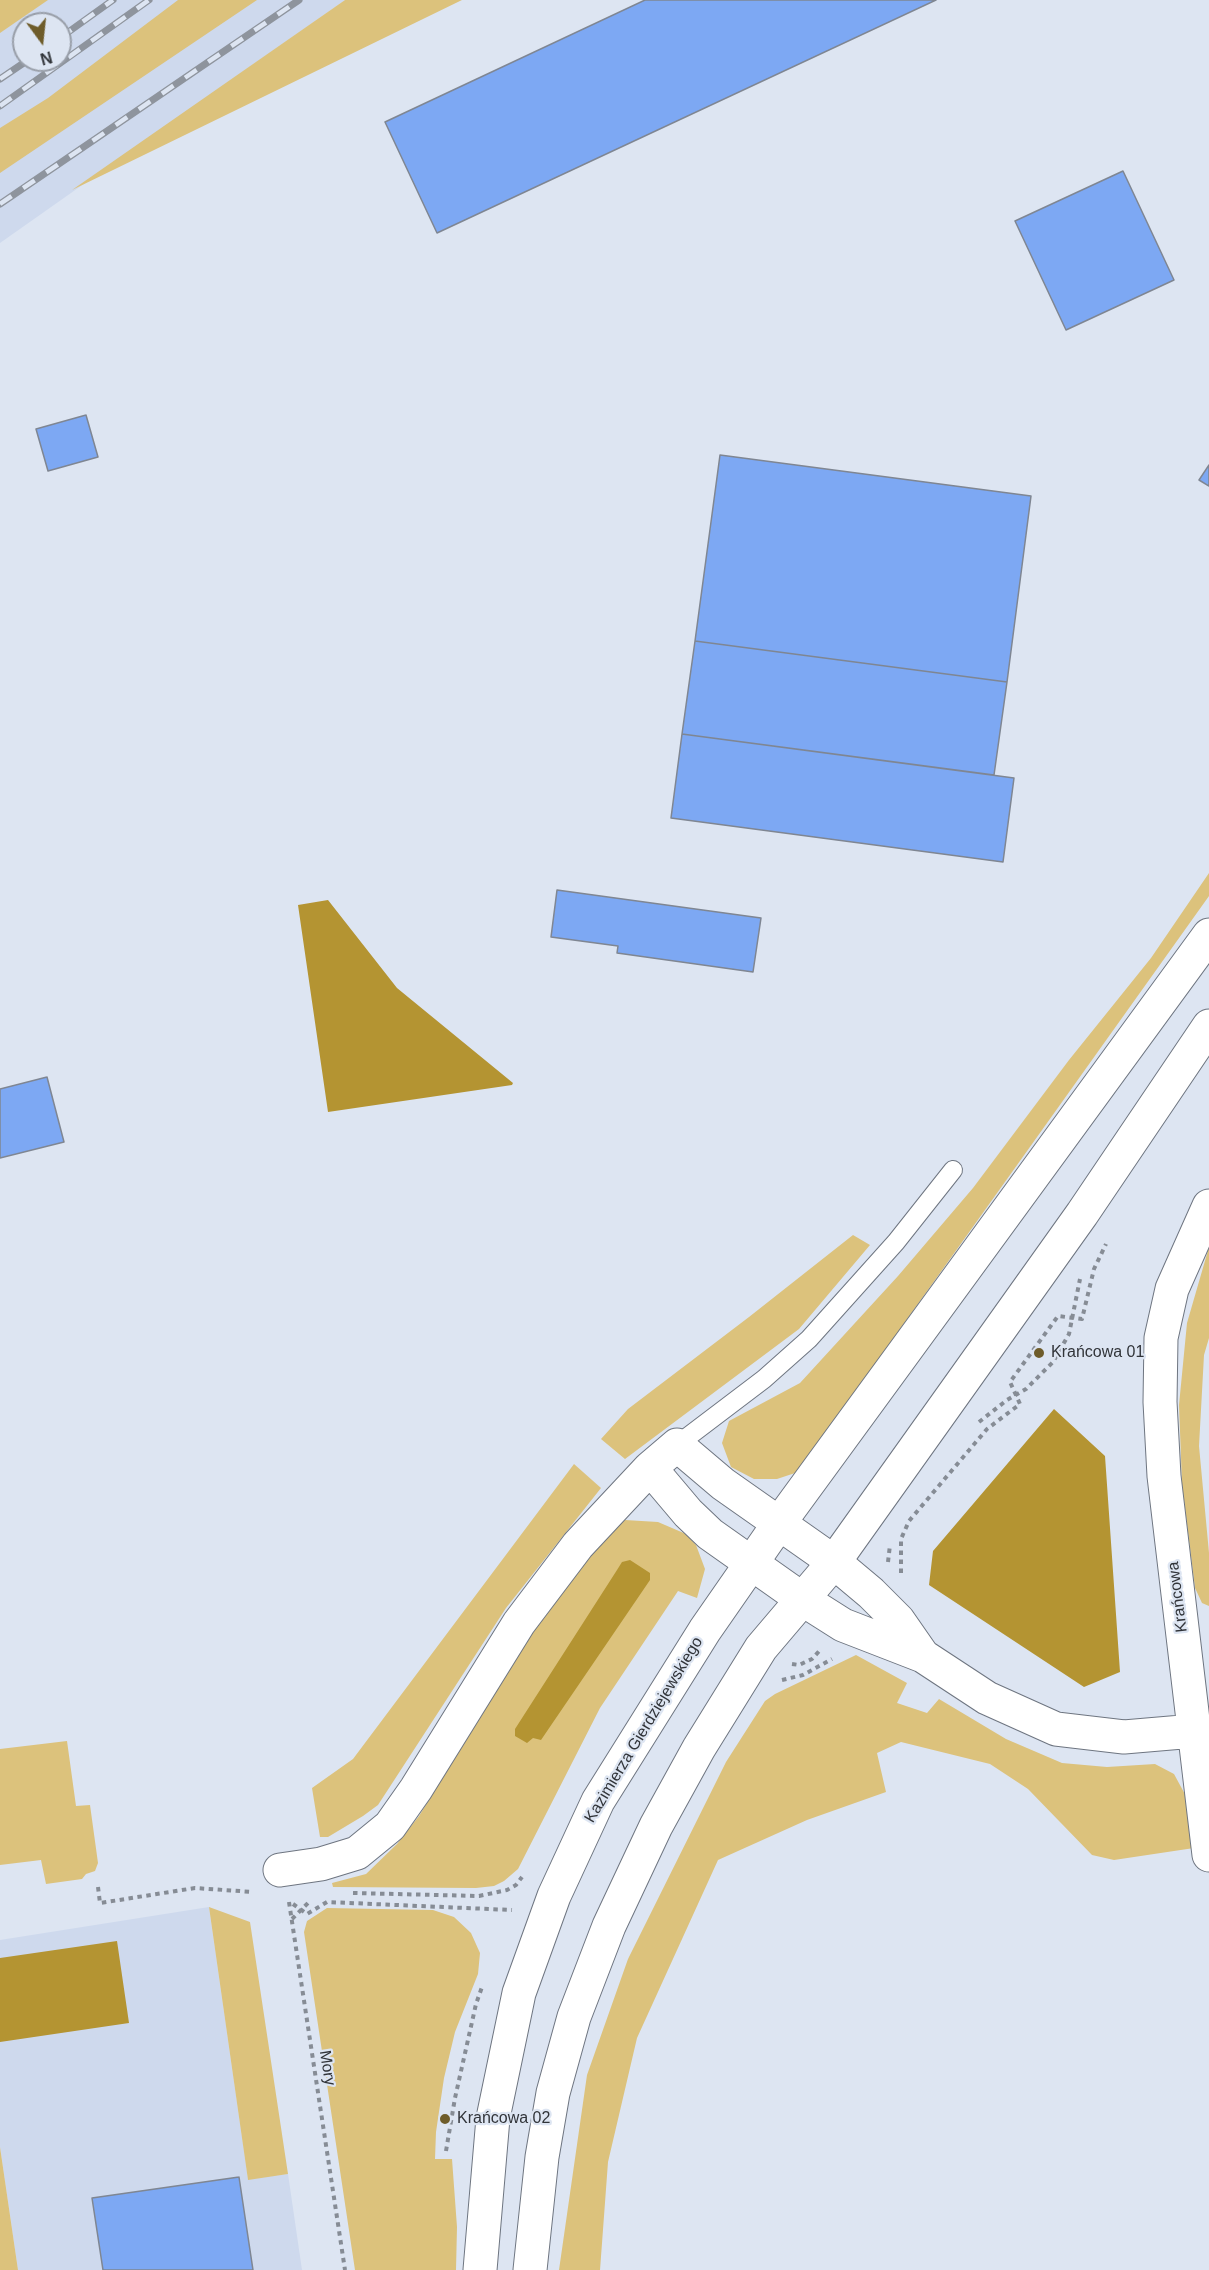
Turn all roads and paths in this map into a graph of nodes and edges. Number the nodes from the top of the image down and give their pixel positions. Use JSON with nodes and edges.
{"nodes":[{"id":1,"x":1209,"y":935,"type":"edge"},
{"id":2,"x":1209,"y":1026,"type":"edge"},
{"id":3,"x":953,"y":1170,"type":"dead end"},
{"id":4,"x":1209,"y":1206,"type":"edge"},
{"id":5,"x":1108,"y":1241,"type":"dead end"},
{"id":6,"x":677,"y":1445,"type":"junction"},
{"id":7,"x":650,"y":1468,"type":"junction"},
{"id":8,"x":780,"y":1522,"type":"junction"},
{"id":9,"x":834,"y":1562,"type":"junction"},
{"id":10,"x":751,"y":1564,"type":"junction"},
{"id":11,"x":901,"y":1582,"type":"dead end"},
{"id":12,"x":802,"y":1599,"type":"junction"},
{"id":13,"x":825,"y":1644,"type":"dead end"},
{"id":14,"x":839,"y":1654,"type":"dead end"},
{"id":15,"x":923,"y":1656,"type":"junction"},
{"id":16,"x":784,"y":1664,"type":"dead end"},
{"id":17,"x":775,"y":1679,"type":"dead end"},
{"id":18,"x":1194,"y":1731,"type":"junction"},
{"id":19,"x":1209,"y":1855,"type":"edge"},
{"id":20,"x":280,"y":1870,"type":"joint"},
{"id":21,"x":526,"y":1872,"type":"dead end"},
{"id":22,"x":344,"y":1892,"type":"dead end"},
{"id":23,"x":310,"y":1900,"type":"dead end"},
{"id":24,"x":292,"y":1919,"type":"junction"},
{"id":25,"x":345,"y":2270,"type":"edge"},
{"id":26,"x":480,"y":2270,"type":"edge"},
{"id":27,"x":530,"y":2270,"type":"edge"}],
"edges":[{"from":1,"to":8,"type":"street","name":"Kazimierza Gierdziejewskiego"},
{"from":2,"to":9,"type":"street"},
{"from":3,"to":6,"type":"lane"},
{"from":4,"to":18,"type":"street","name":"Krańcowa"},
{"from":5,"to":11,"type":"path"},
{"from":6,"to":7,"type":"street"},
{"from":6,"to":8,"type":"street"},
{"from":7,"to":10,"type":"street"},
{"from":7,"to":20,"type":"street"},
{"from":8,"to":9,"type":"street"},
{"from":8,"to":10,"type":"street","name":"Kazimierza Gierdziejewskiego"},
{"from":9,"to":12,"type":"street"},
{"from":9,"to":15,"type":"street"},
{"from":10,"to":12,"type":"street"},
{"from":10,"to":26,"type":"street","name":"Kazimierza Gierdziejewskiego"},
{"from":12,"to":15,"type":"street"},
{"from":12,"to":27,"type":"street"},
{"from":13,"to":16,"type":"path"},
{"from":14,"to":17,"type":"path"},
{"from":15,"to":18,"type":"street"},
{"from":18,"to":19,"type":"street","name":"Krańcowa"},
{"from":20,"to":24,"type":"path","name":"Mory"},
{"from":21,"to":22,"type":"path"},
{"from":23,"to":24,"type":"path"},
{"from":24,"to":25,"type":"path","name":"Mory"}]}
